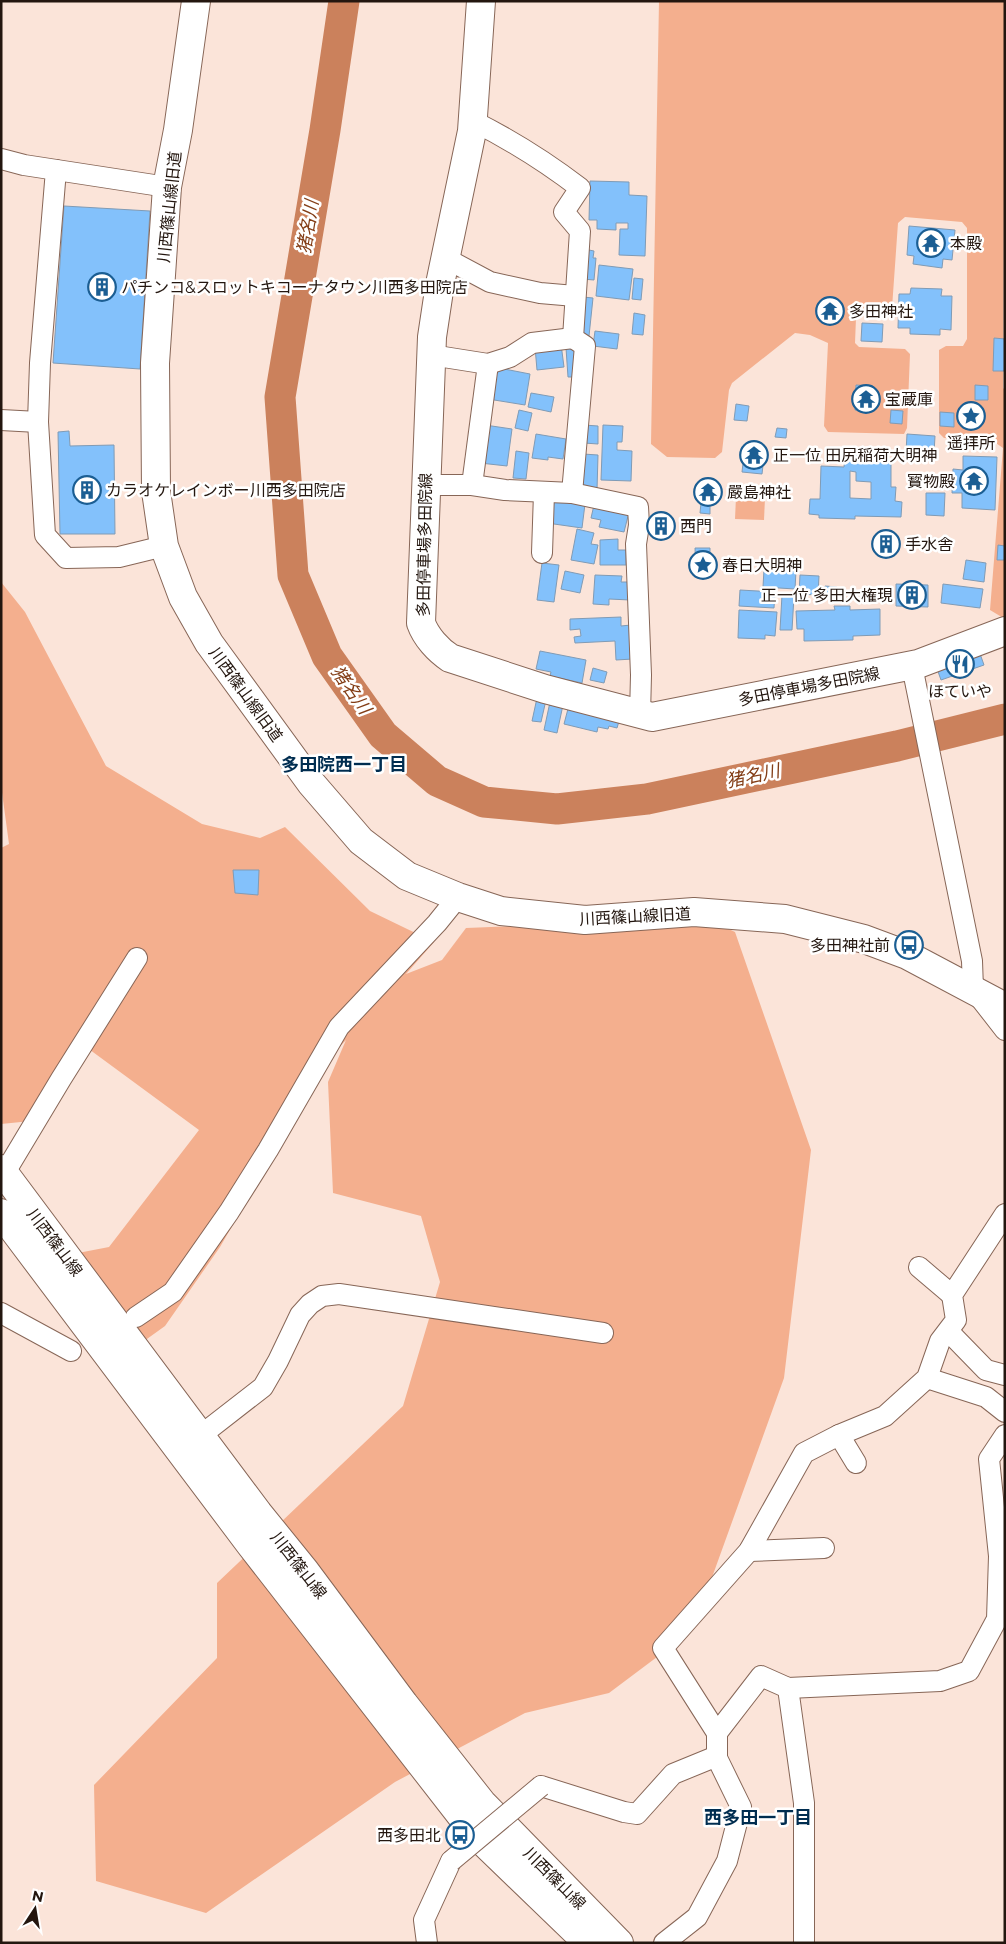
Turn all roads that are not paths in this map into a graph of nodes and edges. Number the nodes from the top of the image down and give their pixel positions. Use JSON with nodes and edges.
{"nodes":[{"id":1,"x":196,"y":1,"type":"edge"},
{"id":2,"x":481,"y":1,"type":"edge"},
{"id":3,"x":473,"y":121,"type":"junction"},
{"id":4,"x":1,"y":159,"type":"edge"},
{"id":5,"x":56,"y":170,"type":"junction"},
{"id":6,"x":168,"y":187,"type":"junction"},
{"id":7,"x":445,"y":258,"type":"junction"},
{"id":8,"x":575,"y":296,"type":"junction"},
{"id":9,"x":573,"y":338,"type":"junction"},
{"id":10,"x":431,"y":355,"type":"junction"},
{"id":11,"x":488,"y":364,"type":"junction"},
{"id":12,"x":1,"y":420,"type":"edge"},
{"id":13,"x":38,"y":422,"type":"junction"},
{"id":14,"x":425,"y":485,"type":"junction"},
{"id":15,"x":472,"y":485,"type":"junction"},
{"id":16,"x":544,"y":493,"type":"junction"},
{"id":17,"x":572,"y":493,"type":"junction"},
{"id":18,"x":164,"y":546,"type":"junction"},
{"id":19,"x":542,"y":553,"type":"dead end"},
{"id":20,"x":1005,"y":631,"type":"edge"},
{"id":21,"x":914,"y":676,"type":"junction"},
{"id":22,"x":640,"y":715,"type":"junction"},
{"id":23,"x":458,"y":897,"type":"junction"},
{"id":24,"x":137,"y":958,"type":"dead end"},
{"id":25,"x":973,"y":989,"type":"junction"},
{"id":26,"x":1005,"y":1007,"type":"edge"},
{"id":27,"x":1005,"y":1030,"type":"edge"},
{"id":28,"x":2,"y":1174,"type":"edge"},
{"id":29,"x":1,"y":1213,"type":"edge"},
{"id":30,"x":1005,"y":1214,"type":"edge"},
{"id":31,"x":919,"y":1267,"type":"dead end"},
{"id":32,"x":952,"y":1294,"type":"junction"},
{"id":33,"x":1,"y":1314,"type":"edge"},
{"id":34,"x":136,"y":1316,"type":"dead end"},
{"id":35,"x":949,"y":1332,"type":"junction"},
{"id":36,"x":603,"y":1333,"type":"dead end"},
{"id":37,"x":70,"y":1351,"type":"dead end"},
{"id":38,"x":1005,"y":1375,"type":"edge"},
{"id":39,"x":927,"y":1378,"type":"junction"},
{"id":40,"x":1005,"y":1412,"type":"edge"},
{"id":41,"x":1005,"y":1434,"type":"edge"},
{"id":42,"x":839,"y":1435,"type":"junction"},
{"id":43,"x":200,"y":1436,"type":"junction"},
{"id":44,"x":856,"y":1463,"type":"dead end"},
{"id":45,"x":824,"y":1548,"type":"dead end"},
{"id":46,"x":749,"y":1551,"type":"junction"},
{"id":47,"x":788,"y":1688,"type":"junction"},
{"id":48,"x":398,"y":1715,"type":"junction"},
{"id":49,"x":717,"y":1733,"type":"junction"},
{"id":50,"x":717,"y":1756,"type":"junction"},
{"id":51,"x":427,"y":1943,"type":"edge"},
{"id":52,"x":588,"y":1943,"type":"edge"},
{"id":53,"x":619,"y":1943,"type":"edge"},
{"id":54,"x":664,"y":1943,"type":"edge"},
{"id":55,"x":804,"y":1943,"type":"edge"}],
"edges":[{"from":1,"to":6,"type":"main road","name":"川西篠山線旧道"},
{"from":2,"to":3,"type":"main road","name":"多田停車場多田院線"},
{"from":3,"to":7,"type":"main road","name":"多田停車場多田院線"},
{"from":3,"to":8,"type":"street"},
{"from":4,"to":5,"type":"street"},
{"from":5,"to":6,"type":"street"},
{"from":5,"to":13,"type":"street"},
{"from":6,"to":18,"type":"main road","name":"川西篠山線旧道"},
{"from":7,"to":8,"type":"street"},
{"from":7,"to":10,"type":"main road","name":"多田停車場多田院線"},
{"from":8,"to":9,"type":"street"},
{"from":9,"to":11,"type":"street"},
{"from":9,"to":17,"type":"street"},
{"from":10,"to":11,"type":"street"},
{"from":10,"to":14,"type":"main road","name":"多田停車場多田院線"},
{"from":11,"to":15,"type":"street"},
{"from":12,"to":13,"type":"street"},
{"from":13,"to":18,"type":"street"},
{"from":14,"to":15,"type":"street"},
{"from":14,"to":22,"type":"main road","name":"多田停車場多田院線"},
{"from":15,"to":16,"type":"street"},
{"from":16,"to":17,"type":"street"},
{"from":16,"to":19,"type":"street"},
{"from":17,"to":22,"type":"street"},
{"from":18,"to":23,"type":"main road","name":"川西篠山線旧道"},
{"from":20,"to":21,"type":"main road","name":"多田停車場多田院線"},
{"from":21,"to":22,"type":"main road","name":"多田停車場多田院線"},
{"from":21,"to":25,"type":"street"},
{"from":23,"to":25,"type":"main road","name":"川西篠山線旧道"},
{"from":23,"to":34,"type":"street"},
{"from":24,"to":28,"type":"street"},
{"from":25,"to":26,"type":"main road","name":"川西篠山線旧道"},
{"from":25,"to":27,"type":"street"},
{"from":28,"to":43,"type":"main road","name":"川西篠山線"},
{"from":29,"to":48,"type":"main road","name":"川西篠山線"},
{"from":30,"to":32,"type":"street"},
{"from":31,"to":32,"type":"street"},
{"from":32,"to":35,"type":"street"},
{"from":33,"to":37,"type":"street"},
{"from":35,"to":38,"type":"street"},
{"from":35,"to":39,"type":"street"},
{"from":36,"to":43,"type":"street"},
{"from":39,"to":40,"type":"street"},
{"from":39,"to":42,"type":"street"},
{"from":41,"to":47,"type":"street"},
{"from":42,"to":44,"type":"street"},
{"from":42,"to":46,"type":"street"},
{"from":43,"to":48,"type":"main road","name":"川西篠山線"},
{"from":45,"to":46,"type":"street"},
{"from":46,"to":49,"type":"street"},
{"from":47,"to":49,"type":"street"},
{"from":47,"to":55,"type":"street"},
{"from":48,"to":52,"type":"main road","name":"川西篠山線"},
{"from":48,"to":53,"type":"main road","name":"川西篠山線"},
{"from":49,"to":50,"type":"street"},
{"from":50,"to":51,"type":"street","bridge":true},
{"from":50,"to":54,"type":"street"}]}
